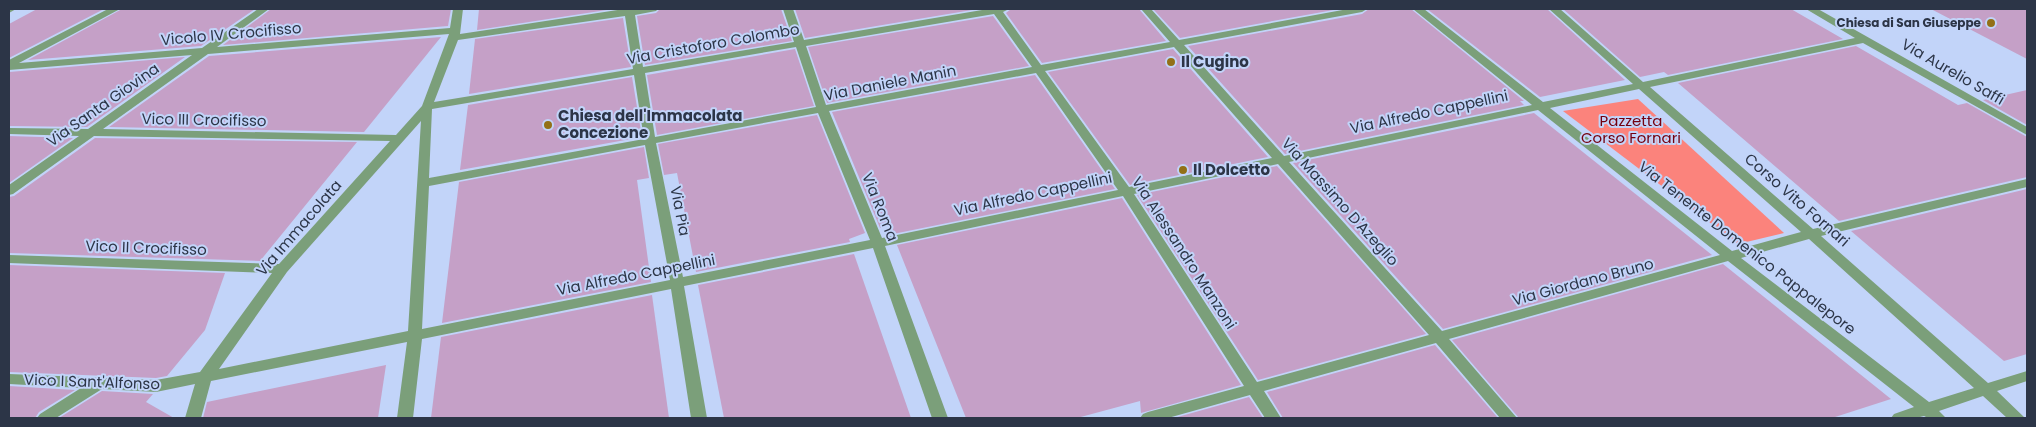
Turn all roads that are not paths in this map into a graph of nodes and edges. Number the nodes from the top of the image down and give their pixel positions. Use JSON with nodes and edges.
{"nodes":[{"id":1,"x":115,"y":9,"type":"edge"},
{"id":2,"x":264,"y":9,"type":"edge"},
{"id":3,"x":458,"y":9,"type":"edge"},
{"id":4,"x":653,"y":9,"type":"edge"},
{"id":5,"x":788,"y":9,"type":"edge"},
{"id":6,"x":999,"y":9,"type":"edge"},
{"id":7,"x":1146,"y":9,"type":"edge"},
{"id":8,"x":1362,"y":9,"type":"edge"},
{"id":9,"x":1418,"y":9,"type":"edge"},
{"id":10,"x":1554,"y":9,"type":"edge"},
{"id":11,"x":1811,"y":9,"type":"edge"},
{"id":12,"x":630,"y":11,"type":"edge"},
{"id":13,"x":455,"y":35,"type":"junction"},
{"id":14,"x":1866,"y":39,"type":"junction"},
{"id":15,"x":801,"y":44,"type":"junction"},
{"id":16,"x":1177,"y":44,"type":"junction"},
{"id":17,"x":207,"y":51,"type":"junction"},
{"id":18,"x":9,"y":66,"type":"edge"},
{"id":19,"x":1038,"y":70,"type":"junction"},
{"id":20,"x":641,"y":71,"type":"junction"},
{"id":21,"x":1642,"y":86,"type":"junction"},
{"id":22,"x":1541,"y":106,"type":"junction"},
{"id":23,"x":427,"y":107,"type":"junction"},
{"id":24,"x":823,"y":111,"type":"junction"},
{"id":25,"x":9,"y":131,"type":"edge"},
{"id":26,"x":2027,"y":132,"type":"edge"},
{"id":27,"x":89,"y":133,"type":"junction"},
{"id":28,"x":399,"y":138,"type":"junction"},
{"id":29,"x":650,"y":141,"type":"junction"},
{"id":30,"x":1280,"y":160,"type":"junction"},
{"id":31,"x":2027,"y":183,"type":"edge"},
{"id":32,"x":424,"y":184,"type":"junction"},
{"id":33,"x":9,"y":191,"type":"edge"},
{"id":34,"x":1126,"y":192,"type":"junction"},
{"id":35,"x":1812,"y":234,"type":"junction"},
{"id":36,"x":878,"y":242,"type":"junction"},
{"id":37,"x":1732,"y":258,"type":"junction"},
{"id":38,"x":9,"y":260,"type":"edge"},
{"id":39,"x":282,"y":269,"type":"junction"},
{"id":40,"x":677,"y":283,"type":"junction"},
{"id":41,"x":415,"y":336,"type":"junction"},
{"id":42,"x":1440,"y":338,"type":"junction"},
{"id":43,"x":2027,"y":376,"type":"edge"},
{"id":44,"x":205,"y":378,"type":"junction"},
{"id":45,"x":9,"y":379,"type":"edge"},
{"id":46,"x":100,"y":383,"type":"junction"},
{"id":47,"x":1253,"y":389,"type":"junction"},
{"id":48,"x":1986,"y":390,"type":"junction"},
{"id":49,"x":1932,"y":414,"type":"edge"},
{"id":50,"x":45,"y":418,"type":"edge"},
{"id":51,"x":193,"y":418,"type":"edge"},
{"id":52,"x":405,"y":418,"type":"edge"},
{"id":53,"x":699,"y":418,"type":"edge"},
{"id":54,"x":940,"y":418,"type":"edge"},
{"id":55,"x":1148,"y":418,"type":"edge"},
{"id":56,"x":1273,"y":418,"type":"edge"},
{"id":57,"x":1508,"y":418,"type":"edge"},
{"id":58,"x":1899,"y":418,"type":"edge"},
{"id":59,"x":2016,"y":418,"type":"edge"}],
"edges":[{"from":1,"to":18,"type":"street"},
{"from":2,"to":17,"type":"street","name":"Via Santa Giovina"},
{"from":3,"to":13,"type":"street","name":"Via Immacolata"},
{"from":4,"to":12,"type":"street","name":"Vicolo IV Crocifisso"},
{"from":5,"to":15,"type":"street","name":"Via Roma"},
{"from":6,"to":15,"type":"street","name":"Via Cristoforo Colombo"},
{"from":6,"to":19,"type":"street","name":"Via Alessandro Manzoni"},
{"from":7,"to":16,"type":"street","name":"Via Massimo D'Azeglio"},
{"from":8,"to":16,"type":"street","name":"Via Daniele Manin"},
{"from":9,"to":22,"type":"street","name":"Via Tenente Domenico Pappalepore"},
{"from":10,"to":21,"type":"street","name":"Corso Vito Fornari"},
{"from":11,"to":14,"type":"street","name":"Via Aurelio Saffi"},
{"from":12,"to":13,"type":"street","name":"Vicolo IV Crocifisso"},
{"from":12,"to":20,"type":"street","name":"Via Pia"},
{"from":13,"to":17,"type":"street","name":"Vicolo IV Crocifisso"},
{"from":13,"to":23,"type":"street","name":"Via Immacolata"},
{"from":14,"to":21,"type":"street","name":"Via Alfredo Cappellini"},
{"from":14,"to":26,"type":"street","name":"Via Aurelio Saffi"},
{"from":15,"to":20,"type":"street","name":"Via Cristoforo Colombo"},
{"from":15,"to":24,"type":"street","name":"Via Roma"},
{"from":16,"to":19,"type":"street","name":"Via Daniele Manin"},
{"from":16,"to":30,"type":"street","name":"Via Massimo D'Azeglio"},
{"from":17,"to":18,"type":"street","name":"Vicolo IV Crocifisso"},
{"from":17,"to":27,"type":"street","name":"Via Santa Giovina"},
{"from":19,"to":24,"type":"street","name":"Via Daniele Manin"},
{"from":19,"to":34,"type":"street","name":"Via Alessandro Manzoni"},
{"from":20,"to":23,"type":"street","name":"Via Cristoforo Colombo"},
{"from":20,"to":29,"type":"street","name":"Via Pia"},
{"from":21,"to":22,"type":"street","name":"Via Alfredo Cappellini"},
{"from":21,"to":35,"type":"street","name":"Corso Vito Fornari"},
{"from":22,"to":30,"type":"street","name":"Via Alfredo Cappellini"},
{"from":22,"to":37,"type":"street","name":"Via Tenente Domenico Pappalepore"},
{"from":23,"to":28,"type":"street","name":"Via Immacolata"},
{"from":23,"to":32,"type":"street","name":"Via Immacolata"},
{"from":24,"to":29,"type":"street","name":"Via Daniele Manin"},
{"from":24,"to":36,"type":"street","name":"Via Roma"},
{"from":25,"to":27,"type":"street","name":"Vico III Crocifisso"},
{"from":27,"to":28,"type":"street","name":"Vico III Crocifisso"},
{"from":27,"to":33,"type":"street","name":"Via Santa Giovina"},
{"from":28,"to":39,"type":"street","name":"Via Immacolata"},
{"from":29,"to":32,"type":"street","name":"Via Daniele Manin"},
{"from":29,"to":40,"type":"street","name":"Via Pia"},
{"from":30,"to":34,"type":"street","name":"Via Alfredo Cappellini"},
{"from":30,"to":42,"type":"street","name":"Via Massimo D'Azeglio"},
{"from":31,"to":35,"type":"street","name":"Via Giordano Bruno"},
{"from":32,"to":41,"type":"street","name":"Via Immacolata"},
{"from":34,"to":36,"type":"street","name":"Via Alfredo Cappellini"},
{"from":34,"to":47,"type":"street","name":"Via Alessandro Manzoni"},
{"from":35,"to":37,"type":"street","name":"Via Giordano Bruno"},
{"from":35,"to":48,"type":"street","name":"Corso Vito Fornari"},
{"from":36,"to":40,"type":"street","name":"Via Alfredo Cappellini"},
{"from":36,"to":54,"type":"street","name":"Via Roma"},
{"from":37,"to":42,"type":"street","name":"Via Giordano Bruno"},
{"from":37,"to":49,"type":"street","name":"Via Tenente Domenico Pappalepore"},
{"from":38,"to":39,"type":"street","name":"Vico II Crocifisso"},
{"from":39,"to":44,"type":"street","name":"Via Immacolata"},
{"from":40,"to":41,"type":"street","name":"Via Alfredo Cappellini"},
{"from":40,"to":53,"type":"street","name":"Via Pia"},
{"from":41,"to":44,"type":"street","name":"Via Alfredo Cappellini"},
{"from":41,"to":52,"type":"street","name":"Via Immacolata"},
{"from":42,"to":47,"type":"street","name":"Via Giordano Bruno"},
{"from":42,"to":57,"type":"street","name":"Via Massimo D'Azeglio"},
{"from":43,"to":48,"type":"street"},
{"from":44,"to":46,"type":"street","name":"Vico I Sant'Alfonso"},
{"from":44,"to":51,"type":"street","name":"Via Immacolata"},
{"from":45,"to":46,"type":"street","name":"Vico I Sant'Alfonso"},
{"from":46,"to":50,"type":"street"},
{"from":47,"to":55,"type":"street","name":"Via Giordano Bruno"},
{"from":47,"to":56,"type":"street","name":"Via Alessandro Manzoni"},
{"from":48,"to":49,"type":"street"},
{"from":48,"to":59,"type":"street","name":"Corso Vito Fornari"},
{"from":49,"to":58,"type":"street"}]}
